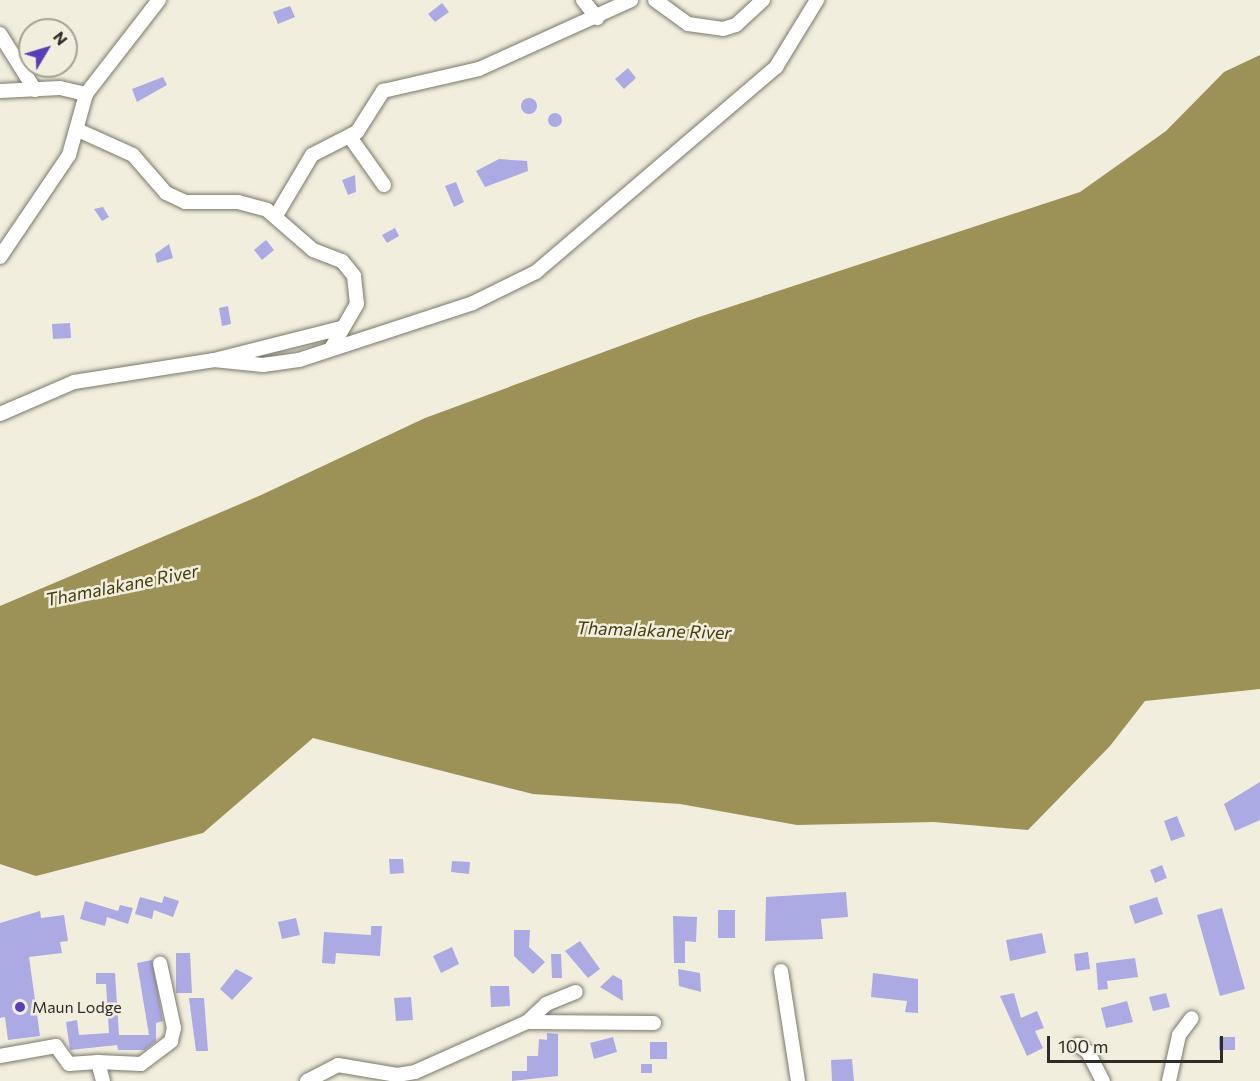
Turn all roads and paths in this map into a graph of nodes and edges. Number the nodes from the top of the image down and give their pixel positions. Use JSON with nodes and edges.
{"nodes":[{"id":1,"x":159,"y":0,"type":"edge"},
{"id":2,"x":583,"y":0,"type":"edge"},
{"id":3,"x":631,"y":0,"type":"edge"},
{"id":4,"x":655,"y":0,"type":"edge"},
{"id":5,"x":763,"y":0,"type":"edge"},
{"id":6,"x":817,"y":0,"type":"edge"},
{"id":7,"x":597,"y":18,"type":"junction"},
{"id":8,"x":0,"y":34,"type":"edge"},
{"id":9,"x":35,"y":90,"type":"junction"},
{"id":10,"x":0,"y":91,"type":"edge"},
{"id":11,"x":87,"y":94,"type":"junction"},
{"id":12,"x":80,"y":131,"type":"junction"},
{"id":13,"x":350,"y":137,"type":"junction"},
{"id":14,"x":384,"y":185,"type":"dead end"},
{"id":15,"x":277,"y":214,"type":"junction"},
{"id":16,"x":0,"y":257,"type":"edge"},
{"id":17,"x":341,"y":328,"type":"junction"},
{"id":18,"x":332,"y":347,"type":"junction"},
{"id":19,"x":214,"y":360,"type":"junction"},
{"id":20,"x":0,"y":414,"type":"edge"},
{"id":21,"x":160,"y":963,"type":"dead end"},
{"id":22,"x":781,"y":971,"type":"dead end"},
{"id":23,"x":576,"y":992,"type":"dead end"},
{"id":24,"x":1192,"y":1018,"type":"dead end"},
{"id":25,"x":527,"y":1022,"type":"junction"},
{"id":26,"x":654,"y":1023,"type":"dead end"},
{"id":27,"x":1078,"y":1045,"type":"dead end"},
{"id":28,"x":0,"y":1056,"type":"edge"},
{"id":29,"x":98,"y":1062,"type":"junction"},
{"id":30,"x":103,"y":1081,"type":"edge"},
{"id":31,"x":307,"y":1081,"type":"edge"},
{"id":32,"x":798,"y":1081,"type":"edge"},
{"id":33,"x":1103,"y":1081,"type":"edge"},
{"id":34,"x":1169,"y":1081,"type":"edge"}],
"edges":[{"from":1,"to":11,"type":"street"},
{"from":2,"to":7,"type":"street"},
{"from":3,"to":7,"type":"street"},
{"from":4,"to":5,"type":"street"},
{"from":6,"to":18,"type":"street"},
{"from":7,"to":13,"type":"street"},
{"from":8,"to":9,"type":"street"},
{"from":9,"to":10,"type":"street"},
{"from":9,"to":11,"type":"street"},
{"from":11,"to":12,"type":"street"},
{"from":12,"to":15,"type":"street"},
{"from":12,"to":16,"type":"street"},
{"from":13,"to":14,"type":"street"},
{"from":13,"to":15,"type":"street"},
{"from":15,"to":17,"type":"street"},
{"from":17,"to":18,"type":"street"},
{"from":17,"to":19,"type":"street"},
{"from":18,"to":19,"type":"street"},
{"from":19,"to":20,"type":"street"},
{"from":21,"to":29,"type":"street"},
{"from":22,"to":32,"type":"street"},
{"from":23,"to":25,"type":"street"},
{"from":24,"to":34,"type":"street"},
{"from":25,"to":26,"type":"street"},
{"from":25,"to":31,"type":"street"},
{"from":27,"to":33,"type":"street"},
{"from":28,"to":29,"type":"street"},
{"from":29,"to":30,"type":"street"}]}
